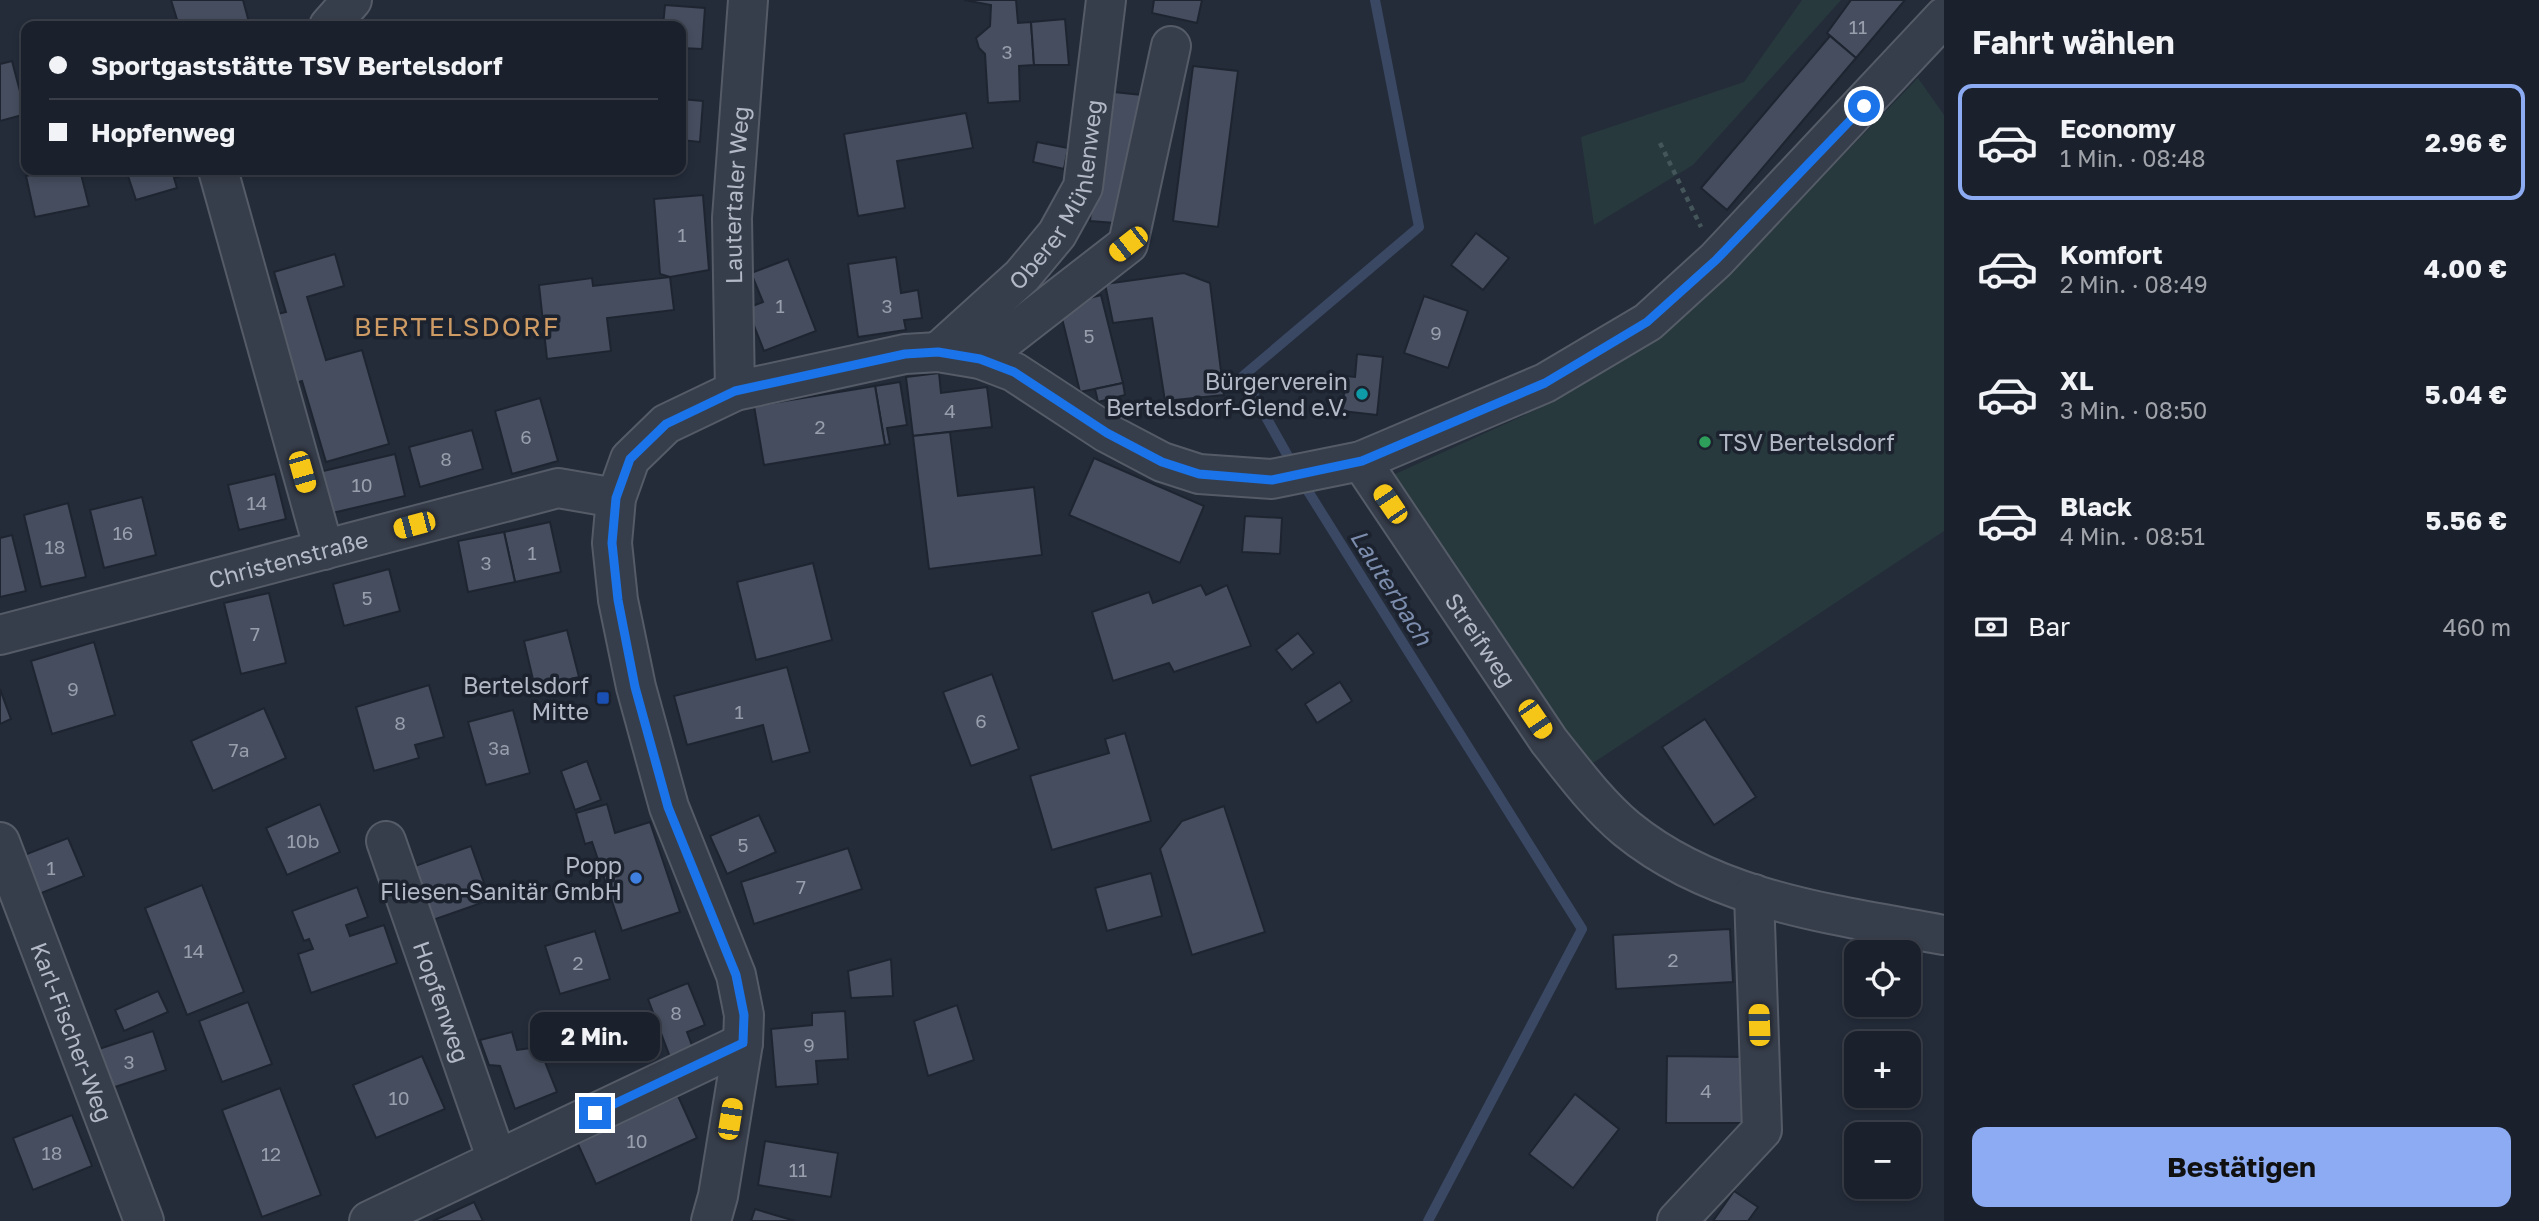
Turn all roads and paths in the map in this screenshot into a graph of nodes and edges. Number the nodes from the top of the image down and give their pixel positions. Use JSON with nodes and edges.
{"nodes":[{"id":1,"x":352,"y":0,"type":"edge"},
{"id":2,"x":748,"y":0,"type":"edge"},
{"id":3,"x":1106,"y":0,"type":"edge"},
{"id":4,"x":1944,"y":18,"type":"edge"},
{"id":5,"x":333,"y":21,"type":"edge"},
{"id":6,"x":1171,"y":46,"type":"dead end"},
{"id":7,"x":1660,"y":143,"type":"dead end"},
{"id":8,"x":219,"y":175,"type":"edge"},
{"id":9,"x":1716,"y":260,"type":"junction"},
{"id":10,"x":938,"y":352,"type":"junction"},
{"id":11,"x":980,"y":359,"type":"junction"},
{"id":12,"x":735,"y":391,"type":"junction"},
{"id":13,"x":1345,"y":465,"type":"junction"},
{"id":14,"x":616,"y":498,"type":"junction"},
{"id":15,"x":324,"y":550,"type":"junction"},
{"id":16,"x":0,"y":635,"type":"edge"},
{"id":17,"x":386,"y":841,"type":"dead end"},
{"id":18,"x":0,"y":842,"type":"edge"},
{"id":19,"x":1754,"y":894,"type":"junction"},
{"id":20,"x":1944,"y":935,"type":"edge"},
{"id":21,"x":743,"y":1043,"type":"junction"},
{"id":22,"x":497,"y":1160,"type":"junction"},
{"id":23,"x":144,"y":1221,"type":"edge"},
{"id":24,"x":369,"y":1221,"type":"edge"},
{"id":25,"x":711,"y":1221,"type":"edge"},
{"id":26,"x":1677,"y":1221,"type":"edge"}],
"edges":[{"from":1,"to":5,"type":"street"},
{"from":2,"to":12,"type":"street","name":"Lautertaler Weg"},
{"from":3,"to":10,"type":"street","name":"Oberer Mühlenweg"},
{"from":4,"to":9,"type":"street"},
{"from":6,"to":11,"type":"street"},
{"from":7,"to":9,"type":"path"},
{"from":8,"to":15,"type":"street"},
{"from":9,"to":13,"type":"street"},
{"from":10,"to":11,"type":"street"},
{"from":10,"to":12,"type":"street"},
{"from":11,"to":13,"type":"street"},
{"from":12,"to":14,"type":"street"},
{"from":13,"to":19,"type":"street","name":"Streifweg"},
{"from":14,"to":15,"type":"street","name":"Christenstraße"},
{"from":14,"to":21,"type":"street"},
{"from":15,"to":16,"type":"street","name":"Christenstraße"},
{"from":17,"to":22,"type":"street","name":"Hopfenweg"},
{"from":18,"to":23,"type":"street","name":"Karl-Fischer-Weg"},
{"from":19,"to":20,"type":"street","name":"Streifweg"},
{"from":19,"to":26,"type":"street"},
{"from":21,"to":22,"type":"street"},
{"from":21,"to":25,"type":"street"},
{"from":22,"to":24,"type":"street"}]}
